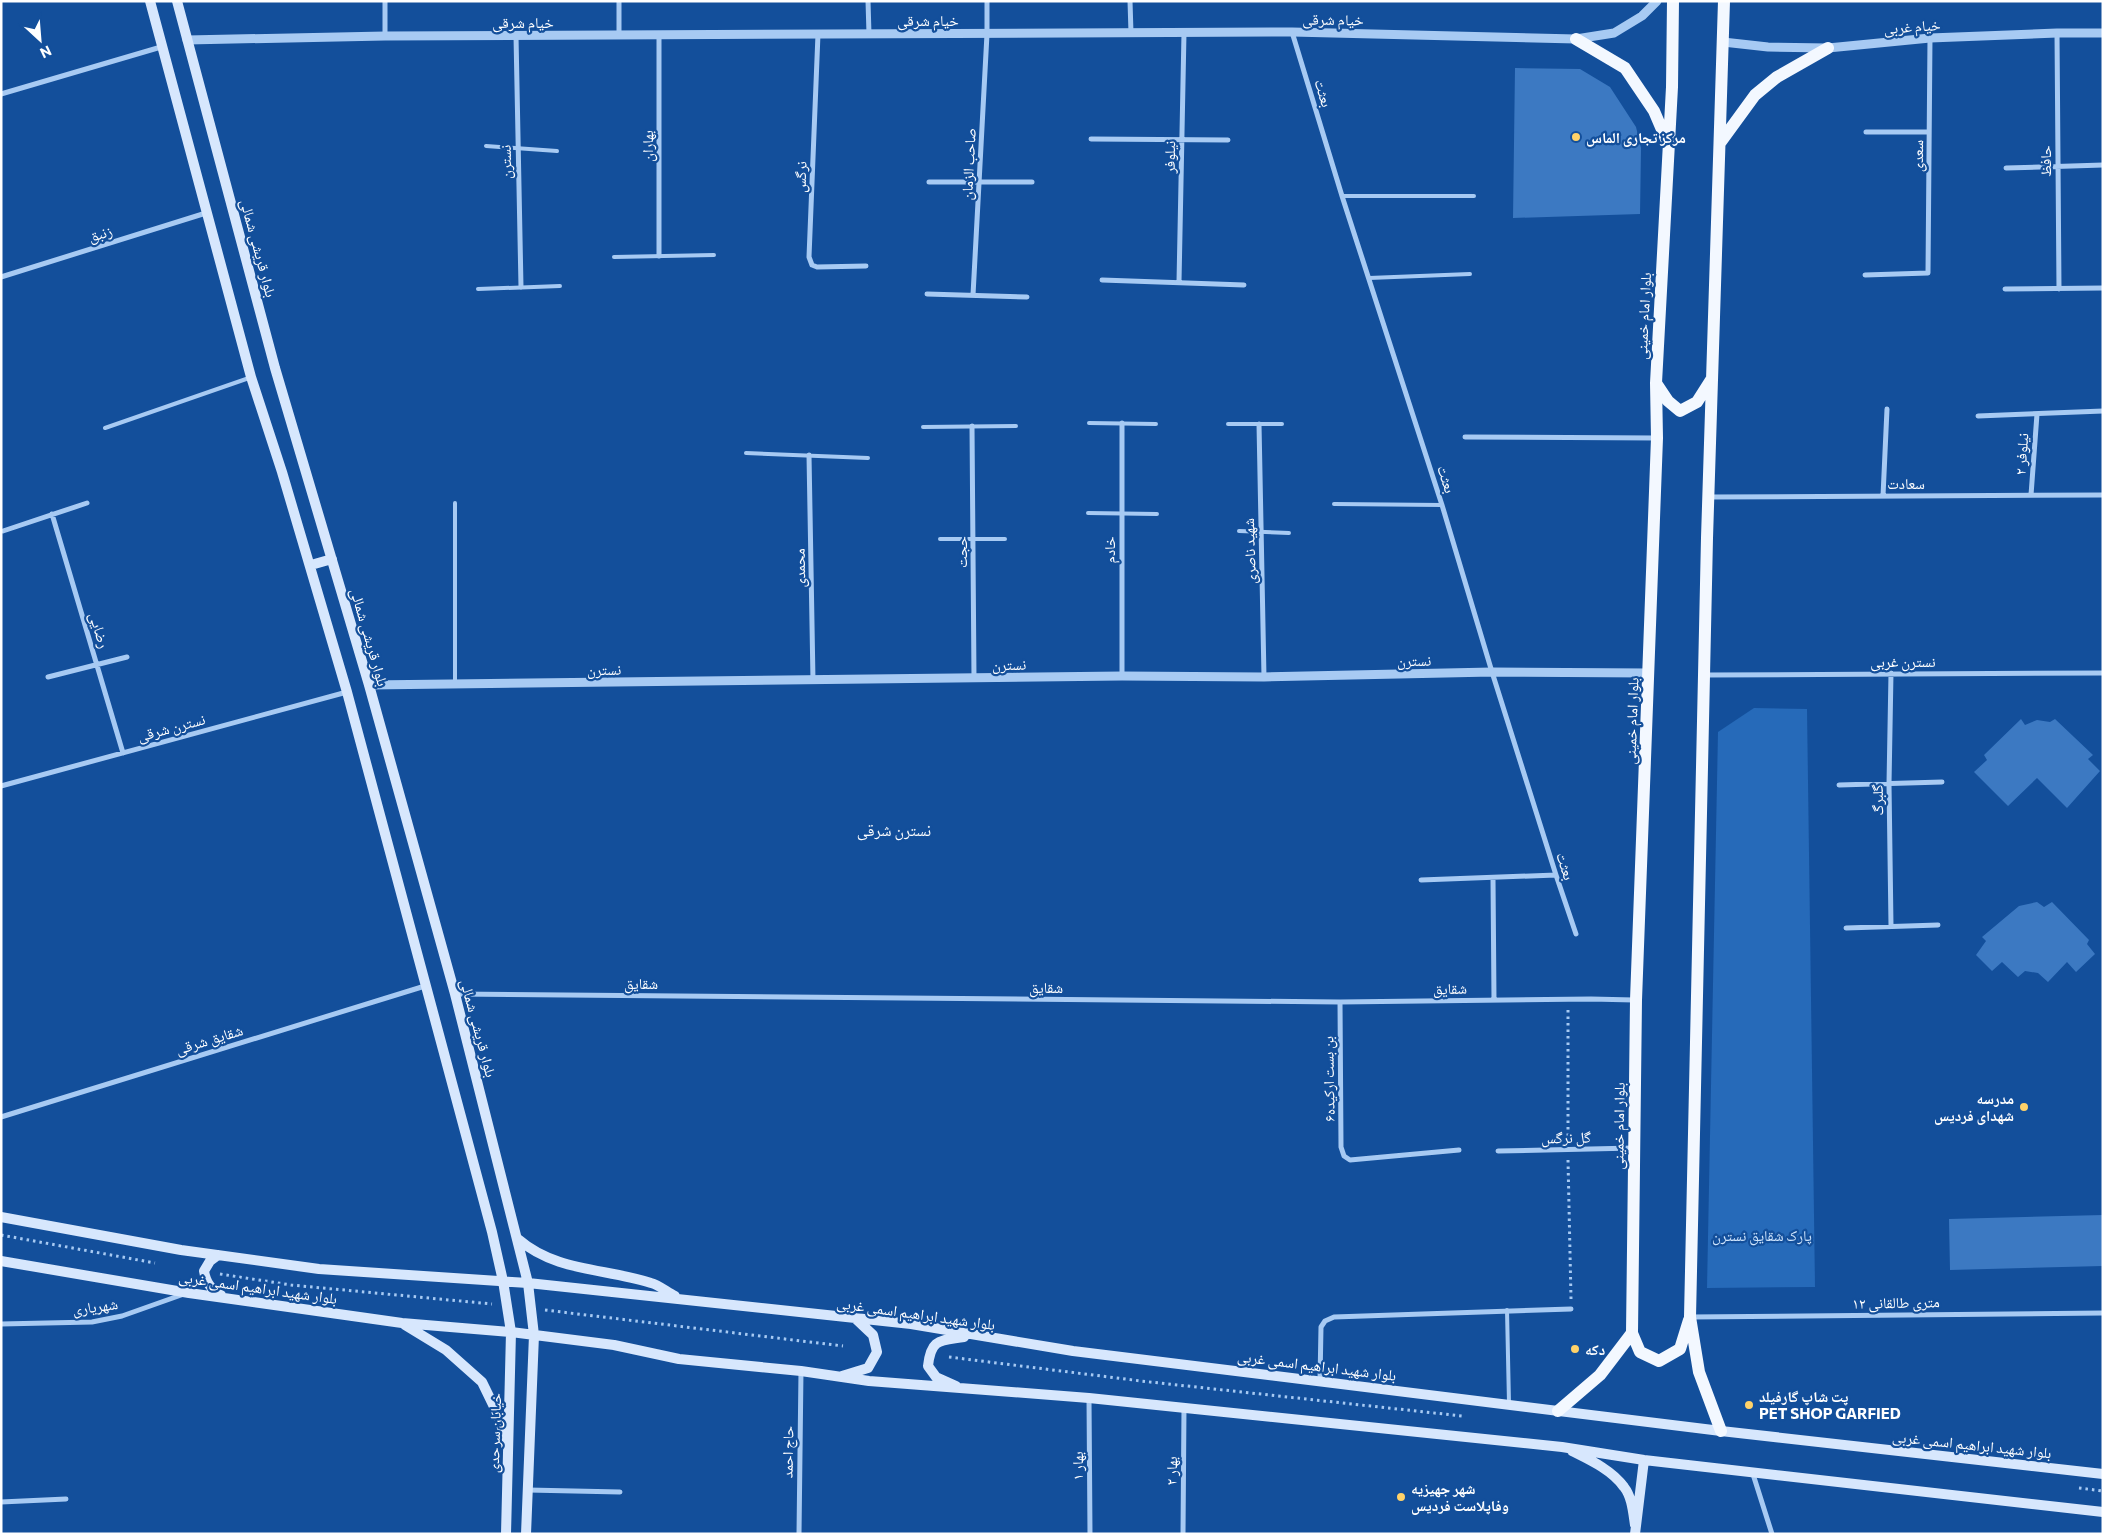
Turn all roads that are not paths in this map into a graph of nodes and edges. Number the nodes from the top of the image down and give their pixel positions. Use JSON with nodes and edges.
{"nodes":[{"id":1,"x":150,"y":1,"type":"edge"},
{"id":2,"x":177,"y":1,"type":"edge"},
{"id":3,"x":384,"y":1,"type":"edge"},
{"id":4,"x":619,"y":1,"type":"edge"},
{"id":5,"x":868,"y":1,"type":"edge"},
{"id":6,"x":986,"y":1,"type":"edge"},
{"id":7,"x":1130,"y":1,"type":"edge"},
{"id":8,"x":1657,"y":1,"type":"edge"},
{"id":9,"x":1674,"y":1,"type":"edge"},
{"id":10,"x":1724,"y":1,"type":"edge"},
{"id":11,"x":1292,"y":32,"type":"junction"},
{"id":12,"x":1131,"y":33,"type":"junction"},
{"id":13,"x":1184,"y":33,"type":"junction"},
{"id":14,"x":2057,"y":33,"type":"junction"},
{"id":15,"x":2103,"y":33,"type":"edge"},
{"id":16,"x":818,"y":34,"type":"junction"},
{"id":17,"x":869,"y":34,"type":"junction"},
{"id":18,"x":987,"y":34,"type":"junction"},
{"id":19,"x":619,"y":35,"type":"junction"},
{"id":20,"x":659,"y":35,"type":"junction"},
{"id":21,"x":385,"y":36,"type":"junction"},
{"id":22,"x":516,"y":36,"type":"junction"},
{"id":23,"x":1930,"y":38,"type":"junction"},
{"id":24,"x":1576,"y":39,"type":"junction"},
{"id":25,"x":187,"y":40,"type":"junction"},
{"id":26,"x":1723,"y":42,"type":"junction"},
{"id":27,"x":162,"y":47,"type":"junction"},
{"id":28,"x":1828,"y":48,"type":"junction"},
{"id":29,"x":1,"y":94,"type":"edge"},
{"id":30,"x":1866,"y":132,"type":"dead end"},
{"id":31,"x":1929,"y":132,"type":"junction"},
{"id":32,"x":1091,"y":139,"type":"dead end"},
{"id":33,"x":1182,"y":140,"type":"junction"},
{"id":34,"x":1228,"y":140,"type":"dead end"},
{"id":35,"x":1720,"y":143,"type":"junction"},
{"id":36,"x":486,"y":146,"type":"dead end"},
{"id":37,"x":518,"y":148,"type":"junction"},
{"id":38,"x":1669,"y":148,"type":"junction"},
{"id":39,"x":557,"y":150,"type":"dead end"},
{"id":40,"x":2103,"y":165,"type":"edge"},
{"id":41,"x":2058,"y":166,"type":"junction"},
{"id":42,"x":2006,"y":168,"type":"dead end"},
{"id":43,"x":929,"y":182,"type":"dead end"},
{"id":44,"x":979,"y":182,"type":"junction"},
{"id":45,"x":1032,"y":182,"type":"dead end"},
{"id":46,"x":1342,"y":196,"type":"junction"},
{"id":47,"x":1474,"y":196,"type":"dead end"},
{"id":48,"x":206,"y":213,"type":"junction"},
{"id":49,"x":714,"y":255,"type":"dead end"},
{"id":50,"x":614,"y":256,"type":"dead end"},
{"id":51,"x":659,"y":256,"type":"junction"},
{"id":52,"x":866,"y":266,"type":"dead end"},
{"id":53,"x":1470,"y":274,"type":"dead end"},
{"id":54,"x":1865,"y":275,"type":"dead end"},
{"id":55,"x":1,"y":277,"type":"edge"},
{"id":56,"x":1369,"y":278,"type":"junction"},
{"id":57,"x":1102,"y":280,"type":"dead end"},
{"id":58,"x":1179,"y":282,"type":"junction"},
{"id":59,"x":1244,"y":285,"type":"dead end"},
{"id":60,"x":560,"y":286,"type":"dead end"},
{"id":61,"x":521,"y":287,"type":"junction"},
{"id":62,"x":2103,"y":288,"type":"edge"},
{"id":63,"x":478,"y":289,"type":"dead end"},
{"id":64,"x":2005,"y":289,"type":"dead end"},
{"id":65,"x":2058,"y":289,"type":"junction"},
{"id":66,"x":927,"y":294,"type":"dead end"},
{"id":67,"x":974,"y":295,"type":"junction"},
{"id":68,"x":1026,"y":297,"type":"dead end"},
{"id":69,"x":251,"y":377,"type":"junction"},
{"id":70,"x":1711,"y":379,"type":"junction"},
{"id":71,"x":1656,"y":383,"type":"junction"},
{"id":72,"x":1886,"y":409,"type":"dead end"},
{"id":73,"x":2103,"y":412,"type":"edge"},
{"id":74,"x":2037,"y":414,"type":"junction"},
{"id":75,"x":1978,"y":416,"type":"dead end"},
{"id":76,"x":1089,"y":423,"type":"dead end"},
{"id":77,"x":1122,"y":423,"type":"junction"},
{"id":78,"x":1156,"y":424,"type":"dead end"},
{"id":79,"x":1228,"y":424,"type":"dead end"},
{"id":80,"x":1259,"y":424,"type":"junction"},
{"id":81,"x":1282,"y":424,"type":"dead end"},
{"id":82,"x":972,"y":426,"type":"junction"},
{"id":83,"x":1016,"y":426,"type":"dead end"},
{"id":84,"x":924,"y":427,"type":"dead end"},
{"id":85,"x":105,"y":428,"type":"dead end"},
{"id":86,"x":1465,"y":437,"type":"dead end"},
{"id":87,"x":1657,"y":438,"type":"junction"},
{"id":88,"x":746,"y":453,"type":"dead end"},
{"id":89,"x":809,"y":455,"type":"junction"},
{"id":90,"x":868,"y":458,"type":"dead end"},
{"id":91,"x":2031,"y":495,"type":"junction"},
{"id":92,"x":2103,"y":495,"type":"edge"},
{"id":93,"x":1883,"y":496,"type":"junction"},
{"id":94,"x":1709,"y":497,"type":"junction"},
{"id":95,"x":454,"y":503,"type":"dead end"},
{"id":96,"x":87,"y":504,"type":"dead end"},
{"id":97,"x":1334,"y":504,"type":"dead end"},
{"id":98,"x":1442,"y":505,"type":"junction"},
{"id":99,"x":1088,"y":513,"type":"dead end"},
{"id":100,"x":52,"y":514,"type":"junction"},
{"id":101,"x":1122,"y":514,"type":"junction"},
{"id":102,"x":1157,"y":514,"type":"dead end"},
{"id":103,"x":3,"y":530,"type":"dead end"},
{"id":104,"x":1239,"y":532,"type":"dead end"},
{"id":105,"x":1261,"y":532,"type":"junction"},
{"id":106,"x":1289,"y":534,"type":"dead end"},
{"id":107,"x":940,"y":539,"type":"dead end"},
{"id":108,"x":973,"y":539,"type":"junction"},
{"id":109,"x":1005,"y":539,"type":"dead end"},
{"id":110,"x":332,"y":559,"type":"junction"},
{"id":111,"x":311,"y":565,"type":"junction"},
{"id":112,"x":127,"y":657,"type":"dead end"},
{"id":113,"x":97,"y":665,"type":"junction"},
{"id":114,"x":1492,"y":672,"type":"junction"},
{"id":115,"x":1649,"y":673,"type":"junction"},
{"id":116,"x":1891,"y":673,"type":"junction"},
{"id":117,"x":2103,"y":673,"type":"edge"},
{"id":118,"x":1703,"y":675,"type":"junction"},
{"id":119,"x":1122,"y":676,"type":"junction"},
{"id":120,"x":1264,"y":677,"type":"junction"},
{"id":121,"x":48,"y":678,"type":"dead end"},
{"id":122,"x":974,"y":678,"type":"junction"},
{"id":123,"x":813,"y":680,"type":"junction"},
{"id":124,"x":455,"y":684,"type":"junction"},
{"id":125,"x":369,"y":685,"type":"junction"},
{"id":126,"x":347,"y":692,"type":"junction"},
{"id":127,"x":124,"y":753,"type":"junction"},
{"id":128,"x":1942,"y":782,"type":"dead end"},
{"id":129,"x":1889,"y":784,"type":"junction"},
{"id":130,"x":1840,"y":785,"type":"dead end"},
{"id":131,"x":1,"y":786,"type":"edge"},
{"id":132,"x":1556,"y":875,"type":"junction"},
{"id":133,"x":1493,"y":878,"type":"junction"},
{"id":134,"x":1421,"y":880,"type":"dead end"},
{"id":135,"x":1938,"y":925,"type":"dead end"},
{"id":136,"x":1892,"y":926,"type":"junction"},
{"id":137,"x":1846,"y":928,"type":"dead end"},
{"id":138,"x":1576,"y":934,"type":"dead end"},
{"id":139,"x":425,"y":986,"type":"junction"},
{"id":140,"x":455,"y":994,"type":"junction"},
{"id":141,"x":1494,"y":1000,"type":"junction"},
{"id":142,"x":1636,"y":1000,"type":"junction"},
{"id":143,"x":1340,"y":1002,"type":"junction"},
{"id":144,"x":1,"y":1117,"type":"edge"},
{"id":145,"x":1634,"y":1148,"type":"junction"},
{"id":146,"x":1459,"y":1150,"type":"dead end"},
{"id":147,"x":1498,"y":1151,"type":"dead end"},
{"id":148,"x":1,"y":1217,"type":"edge"},
{"id":149,"x":518,"y":1239,"type":"junction"},
{"id":150,"x":218,"y":1255,"type":"junction"},
{"id":151,"x":1,"y":1261,"type":"edge"},
{"id":152,"x":503,"y":1281,"type":"junction"},
{"id":153,"x":528,"y":1283,"type":"junction"},
{"id":154,"x":189,"y":1293,"type":"junction"},
{"id":155,"x":225,"y":1297,"type":"junction"},
{"id":156,"x":680,"y":1299,"type":"junction"},
{"id":157,"x":1571,"y":1309,"type":"dead end"},
{"id":158,"x":1507,"y":1310,"type":"junction"},
{"id":159,"x":2103,"y":1313,"type":"edge"},
{"id":160,"x":1690,"y":1317,"type":"junction"},
{"id":161,"x":854,"y":1318,"type":"junction"},
{"id":162,"x":402,"y":1323,"type":"junction"},
{"id":163,"x":1,"y":1324,"type":"edge"},
{"id":164,"x":512,"y":1332,"type":"junction"},
{"id":165,"x":1632,"y":1333,"type":"junction"},
{"id":166,"x":534,"y":1335,"type":"junction"},
{"id":167,"x":973,"y":1336,"type":"junction"},
{"id":168,"x":801,"y":1371,"type":"junction"},
{"id":169,"x":838,"y":1377,"type":"junction"},
{"id":170,"x":1320,"y":1380,"type":"junction"},
{"id":171,"x":964,"y":1390,"type":"junction"},
{"id":172,"x":1089,"y":1398,"type":"junction"},
{"id":173,"x":1509,"y":1405,"type":"junction"},
{"id":174,"x":1184,"y":1408,"type":"junction"},
{"id":175,"x":1558,"y":1411,"type":"junction"},
{"id":176,"x":1721,"y":1431,"type":"junction"},
{"id":177,"x":1562,"y":1447,"type":"junction"},
{"id":178,"x":508,"y":1450,"type":"junction"},
{"id":179,"x":1644,"y":1460,"type":"junction"},
{"id":180,"x":1751,"y":1471,"type":"junction"},
{"id":181,"x":2103,"y":1474,"type":"edge"},
{"id":182,"x":528,"y":1490,"type":"junction"},
{"id":183,"x":620,"y":1492,"type":"dead end"},
{"id":184,"x":66,"y":1499,"type":"dead end"},
{"id":185,"x":1,"y":1502,"type":"edge"},
{"id":186,"x":2103,"y":1512,"type":"edge"},
{"id":187,"x":1635,"y":1529,"type":"edge"},
{"id":188,"x":506,"y":1534,"type":"edge"},
{"id":189,"x":526,"y":1534,"type":"edge"},
{"id":190,"x":798,"y":1534,"type":"edge"},
{"id":191,"x":1090,"y":1534,"type":"edge"},
{"id":192,"x":1182,"y":1534,"type":"edge"},
{"id":193,"x":1772,"y":1534,"type":"edge"}],
"edges":[{"from":1,"to":27,"type":"main road"},
{"from":2,"to":25,"type":"main road","name":"بلوار قریشی شمالی"},
{"from":3,"to":21,"type":"street"},
{"from":4,"to":19,"type":"street"},
{"from":5,"to":17,"type":"street"},
{"from":6,"to":18,"type":"street","name":"صاحب الزمان"},
{"from":7,"to":12,"type":"street"},
{"from":8,"to":24,"type":"street","name":"خیام شرقی"},
{"from":9,"to":38,"type":"main road","name":"بلوار امام خمینی"},
{"from":10,"to":26,"type":"main road"},
{"from":11,"to":13,"type":"street","name":"خیام شرقی"},
{"from":11,"to":24,"type":"street","name":"خیام شرقی"},
{"from":11,"to":46,"type":"street","name":"بعثت"},
{"from":12,"to":13,"type":"street","name":"خیام شرقی"},
{"from":12,"to":18,"type":"street","name":"خیام شرقی"},
{"from":13,"to":33,"type":"street","name":"نیلوفر"},
{"from":14,"to":15,"type":"street","name":"خیام غربی"},
{"from":14,"to":23,"type":"street","name":"خیام غربی"},
{"from":14,"to":41,"type":"street","name":"حافظ"},
{"from":16,"to":17,"type":"street","name":"خیام شرقی"},
{"from":16,"to":20,"type":"street","name":"خیام شرقی"},
{"from":16,"to":52,"type":"street","name":"نرگس"},
{"from":17,"to":18,"type":"street","name":"خیام شرقی"},
{"from":18,"to":44,"type":"street","name":"صاحب الزمان"},
{"from":19,"to":20,"type":"street","name":"خیام شرقی"},
{"from":19,"to":22,"type":"street","name":"خیام شرقی"},
{"from":20,"to":51,"type":"street","name":"بهاران"},
{"from":21,"to":22,"type":"street","name":"خیام شرقی"},
{"from":21,"to":25,"type":"street","name":"خیام شرقی"},
{"from":22,"to":37,"type":"street","name":"نسترن"},
{"from":23,"to":28,"type":"street","name":"خیام غربی"},
{"from":23,"to":31,"type":"street","name":"سعدی"},
{"from":24,"to":38,"type":"main road"},
{"from":25,"to":110,"type":"main road","name":"بلوار قریشی شمالی"},
{"from":26,"to":28,"type":"street","name":"خیام غربی"},
{"from":26,"to":35,"type":"main road"},
{"from":27,"to":29,"type":"street"},
{"from":27,"to":48,"type":"main road"},
{"from":28,"to":35,"type":"main road"},
{"from":30,"to":31,"type":"street"},
{"from":31,"to":54,"type":"street","name":"سعدی"},
{"from":32,"to":33,"type":"street"},
{"from":33,"to":34,"type":"street"},
{"from":33,"to":58,"type":"street","name":"نیلوفر"},
{"from":35,"to":70,"type":"main road"},
{"from":36,"to":37,"type":"lane"},
{"from":37,"to":39,"type":"lane"},
{"from":37,"to":61,"type":"street","name":"نسترن"},
{"from":38,"to":71,"type":"main road","name":"بلوار امام خمینی"},
{"from":40,"to":41,"type":"street"},
{"from":41,"to":42,"type":"street"},
{"from":41,"to":65,"type":"street","name":"حافظ"},
{"from":43,"to":44,"type":"street"},
{"from":44,"to":45,"type":"street"},
{"from":44,"to":67,"type":"street","name":"صاحب الزمان"},
{"from":46,"to":47,"type":"lane"},
{"from":46,"to":56,"type":"street","name":"بعثت"},
{"from":48,"to":55,"type":"street","name":"زنبق"},
{"from":48,"to":69,"type":"main road"},
{"from":49,"to":51,"type":"lane"},
{"from":50,"to":51,"type":"lane"},
{"from":53,"to":56,"type":"lane"},
{"from":56,"to":98,"type":"street","name":"بعثت"},
{"from":57,"to":58,"type":"street"},
{"from":58,"to":59,"type":"street"},
{"from":60,"to":61,"type":"lane"},
{"from":61,"to":63,"type":"lane"},
{"from":62,"to":65,"type":"street"},
{"from":64,"to":65,"type":"street"},
{"from":66,"to":67,"type":"street"},
{"from":67,"to":68,"type":"street"},
{"from":69,"to":85,"type":"lane"},
{"from":69,"to":111,"type":"main road"},
{"from":70,"to":71,"type":"main road"},
{"from":70,"to":94,"type":"main road"},
{"from":71,"to":87,"type":"main road","name":"بلوار امام خمینی"},
{"from":72,"to":93,"type":"street"},
{"from":73,"to":74,"type":"street"},
{"from":74,"to":75,"type":"street"},
{"from":74,"to":91,"type":"street","name":"نیلوفر ۲"},
{"from":76,"to":77,"type":"lane"},
{"from":77,"to":78,"type":"lane"},
{"from":77,"to":101,"type":"street","name":"خادم"},
{"from":79,"to":80,"type":"lane"},
{"from":80,"to":81,"type":"lane"},
{"from":80,"to":105,"type":"street","name":"شهید ناصری"},
{"from":82,"to":83,"type":"lane"},
{"from":82,"to":84,"type":"lane"},
{"from":82,"to":108,"type":"street","name":"حجت"},
{"from":86,"to":87,"type":"street"},
{"from":87,"to":115,"type":"main road","name":"بلوار امام خمینی"},
{"from":88,"to":89,"type":"lane"},
{"from":89,"to":90,"type":"lane"},
{"from":89,"to":123,"type":"street","name":"محمدی"},
{"from":91,"to":92,"type":"street","name":"سعادت"},
{"from":91,"to":93,"type":"street","name":"سعادت"},
{"from":93,"to":94,"type":"street","name":"سعادت"},
{"from":94,"to":118,"type":"main road"},
{"from":95,"to":124,"type":"lane"},
{"from":96,"to":100,"type":"street"},
{"from":97,"to":98,"type":"lane"},
{"from":98,"to":114,"type":"street","name":"بعثت"},
{"from":99,"to":101,"type":"lane"},
{"from":100,"to":103,"type":"street"},
{"from":100,"to":113,"type":"street","name":"رضایی"},
{"from":101,"to":102,"type":"lane"},
{"from":101,"to":119,"type":"street","name":"خادم"},
{"from":104,"to":105,"type":"lane"},
{"from":105,"to":106,"type":"lane"},
{"from":105,"to":120,"type":"street","name":"شهید ناصری"},
{"from":107,"to":108,"type":"lane"},
{"from":108,"to":109,"type":"lane"},
{"from":108,"to":122,"type":"street","name":"حجت"},
{"from":110,"to":111,"type":"main road"},
{"from":110,"to":125,"type":"main road","name":"بلوار قریشی شمالی"},
{"from":111,"to":126,"type":"main road"},
{"from":112,"to":113,"type":"street"},
{"from":113,"to":121,"type":"street"},
{"from":113,"to":127,"type":"street","name":"رضایی"},
{"from":114,"to":115,"type":"street","name":"نسترن"},
{"from":114,"to":120,"type":"street","name":"نسترن"},
{"from":114,"to":132,"type":"street","name":"بعثت"},
{"from":115,"to":142,"type":"main road","name":"بلوار امام خمینی"},
{"from":116,"to":117,"type":"street","name":"نسترن غربی"},
{"from":116,"to":118,"type":"street","name":"نسترن غربی"},
{"from":116,"to":129,"type":"street","name":"گلبرگ"},
{"from":118,"to":160,"type":"main road"},
{"from":119,"to":120,"type":"street","name":"نسترن"},
{"from":119,"to":122,"type":"street","name":"نسترن"},
{"from":122,"to":123,"type":"street","name":"نسترن"},
{"from":123,"to":124,"type":"street","name":"نسترن"},
{"from":124,"to":125,"type":"street","name":"نسترن"},
{"from":125,"to":140,"type":"main road","name":"بلوار قریشی شمالی"},
{"from":126,"to":127,"type":"street","name":"نسترن شرقی"},
{"from":126,"to":139,"type":"main road"},
{"from":127,"to":131,"type":"street","name":"نسترن شرقی"},
{"from":128,"to":129,"type":"street"},
{"from":129,"to":130,"type":"street"},
{"from":129,"to":136,"type":"street","name":"گلبرگ"},
{"from":132,"to":133,"type":"street"},
{"from":132,"to":138,"type":"street","name":"بعثت"},
{"from":133,"to":134,"type":"street"},
{"from":133,"to":141,"type":"street"},
{"from":135,"to":136,"type":"street"},
{"from":136,"to":137,"type":"street"},
{"from":139,"to":144,"type":"street","name":"شقایق شرقی"},
{"from":139,"to":152,"type":"main road"},
{"from":140,"to":143,"type":"street","name":"شقایق"},
{"from":140,"to":149,"type":"main road","name":"بلوار قریشی شمالی"},
{"from":141,"to":142,"type":"street","name":"شقایق"},
{"from":141,"to":143,"type":"street","name":"شقایق"},
{"from":142,"to":145,"type":"main road","name":"بلوار امام خمینی"},
{"from":143,"to":146,"type":"street","name":"بن بست ارکیده۶"},
{"from":145,"to":147,"type":"street","name":"گل نرگس"},
{"from":145,"to":165,"type":"main road","name":"بلوار امام خمینی"},
{"from":148,"to":150,"type":"main road","name":"بلوار شهید ابراهیم اسمی غربی"},
{"from":149,"to":153,"type":"main road","name":"بلوار قریشی شمالی"},
{"from":149,"to":156,"type":"main road"},
{"from":150,"to":152,"type":"main road","name":"بلوار شهید ابراهیم اسمی غربی"},
{"from":150,"to":155,"type":"main road"},
{"from":151,"to":154,"type":"main road","name":"بلوار شهید ابراهیم اسمی غربی"},
{"from":152,"to":153,"type":"main road","name":"بلوار شهید ابراهیم اسمی غربی"},
{"from":152,"to":164,"type":"main road","name":"خیابان سرحدی"},
{"from":153,"to":156,"type":"main road","name":"بلوار شهید ابراهیم اسمی غربی"},
{"from":153,"to":166,"type":"main road","name":"بلوار قریشی شمالی"},
{"from":154,"to":155,"type":"main road","name":"بلوار شهید ابراهیم اسمی غربی"},
{"from":154,"to":163,"type":"street","name":"شهریاری"},
{"from":155,"to":162,"type":"main road","name":"بلوار شهید ابراهیم اسمی غربی"},
{"from":156,"to":161,"type":"main road","name":"بلوار شهید ابراهیم اسمی غربی"},
{"from":157,"to":158,"type":"street"},
{"from":158,"to":170,"type":"street"},
{"from":158,"to":173,"type":"lane"},
{"from":159,"to":160,"type":"street","name":"۱۲ متری طالقانی"},
{"from":160,"to":165,"type":"main road"},
{"from":160,"to":176,"type":"main road"},
{"from":161,"to":167,"type":"main road","name":"بلوار شهید ابراهیم اسمی غربی"},
{"from":161,"to":169,"type":"main road"},
{"from":162,"to":164,"type":"main road","name":"بلوار شهید ابراهیم اسمی غربی"},
{"from":162,"to":178,"type":"main road"},
{"from":164,"to":166,"type":"main road","name":"بلوار شهید ابراهیم اسمی غربی"},
{"from":164,"to":178,"type":"main road","name":"خیابان سرحدی"},
{"from":165,"to":175,"type":"main road"},
{"from":166,"to":168,"type":"main road"},
{"from":166,"to":182,"type":"main road"},
{"from":167,"to":170,"type":"main road","name":"بلوار شهید ابراهیم اسمی غربی"},
{"from":167,"to":171,"type":"main road"},
{"from":168,"to":169,"type":"main road"},
{"from":168,"to":190,"type":"street","name":"حاج احمد"},
{"from":169,"to":171,"type":"main road"},
{"from":170,"to":173,"type":"main road","name":"بلوار شهید ابراهیم اسمی غربی"},
{"from":171,"to":172,"type":"main road"},
{"from":172,"to":174,"type":"main road"},
{"from":172,"to":191,"type":"street","name":"بهار ۱"},
{"from":173,"to":175,"type":"main road","name":"بلوار شهید ابراهیم اسمی غربی"},
{"from":174,"to":177,"type":"main road"},
{"from":174,"to":192,"type":"street","name":"بهار ۲"},
{"from":175,"to":176,"type":"main road","name":"بلوار شهید ابراهیم اسمی غربی"},
{"from":176,"to":181,"type":"main road","name":"بلوار شهید ابراهیم اسمی غربی"},
{"from":177,"to":179,"type":"main road"},
{"from":177,"to":187,"type":"main road"},
{"from":178,"to":188,"type":"main road","name":"خیابان سرحدی"},
{"from":179,"to":180,"type":"main road"},
{"from":179,"to":187,"type":"main road"},
{"from":180,"to":186,"type":"main road"},
{"from":180,"to":193,"type":"street"},
{"from":182,"to":183,"type":"street"},
{"from":182,"to":189,"type":"main road"},
{"from":184,"to":185,"type":"street"}]}
